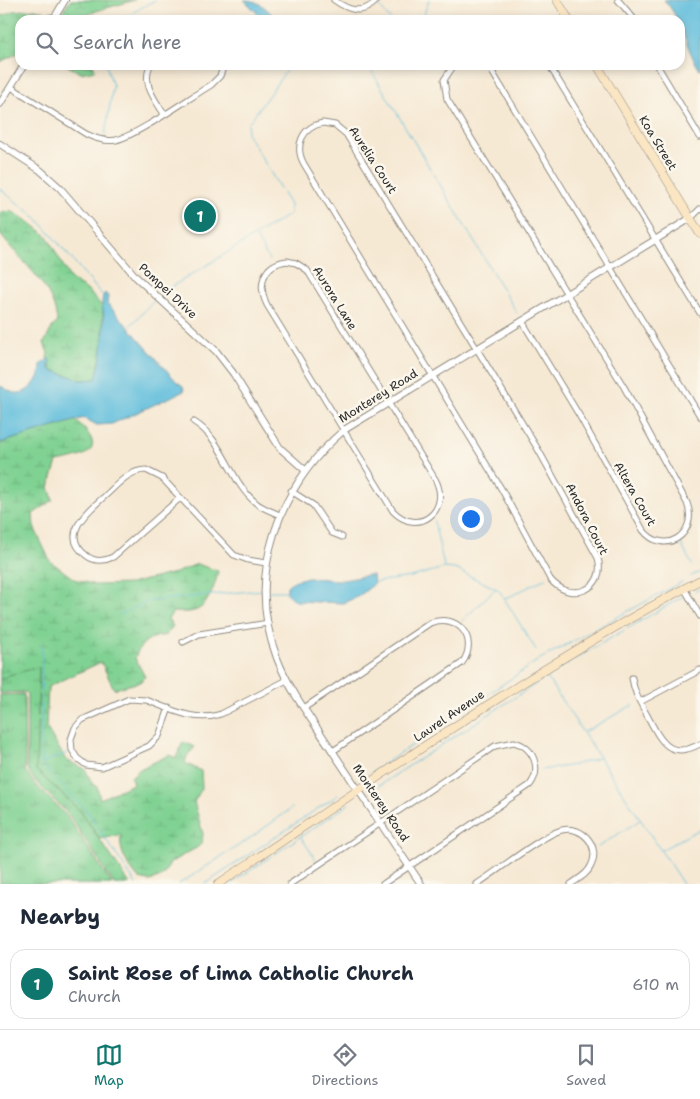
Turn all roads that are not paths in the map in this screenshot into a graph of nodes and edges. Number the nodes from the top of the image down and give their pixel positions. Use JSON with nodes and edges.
{"nodes":[{"id":1,"x":65,"y":0,"type":"edge"},
{"id":2,"x":334,"y":0,"type":"edge"},
{"id":3,"x":377,"y":0,"type":"edge"},
{"id":4,"x":557,"y":0,"type":"edge"},
{"id":5,"x":618,"y":0,"type":"edge"},
{"id":6,"x":56,"y":15,"type":"edge"},
{"id":7,"x":567,"y":15,"type":"edge"},
{"id":8,"x":631,"y":15,"type":"edge"},
{"id":9,"x":21,"y":70,"type":"edge"},
{"id":10,"x":148,"y":70,"type":"edge"},
{"id":11,"x":222,"y":70,"type":"edge"},
{"id":12,"x":451,"y":70,"type":"edge"},
{"id":13,"x":491,"y":70,"type":"edge"},
{"id":14,"x":552,"y":70,"type":"edge"},
{"id":15,"x":600,"y":70,"type":"edge"},
{"id":16,"x":660,"y":70,"type":"edge"},
{"id":17,"x":11,"y":87,"type":"junction"},
{"id":18,"x":0,"y":104,"type":"edge"},
{"id":19,"x":164,"y":114,"type":"junction"},
{"id":20,"x":700,"y":137,"type":"edge"},
{"id":21,"x":0,"y":144,"type":"edge"},
{"id":22,"x":700,"y":209,"type":"edge"},
{"id":23,"x":700,"y":216,"type":"edge"},
{"id":24,"x":690,"y":218,"type":"junction"},
{"id":25,"x":700,"y":234,"type":"edge"},
{"id":26,"x":655,"y":239,"type":"junction"},
{"id":27,"x":611,"y":266,"type":"junction"},
{"id":28,"x":566,"y":294,"type":"junction"},
{"id":29,"x":700,"y":312,"type":"edge"},
{"id":30,"x":522,"y":320,"type":"junction"},
{"id":31,"x":477,"y":348,"type":"junction"},
{"id":32,"x":433,"y":375,"type":"junction"},
{"id":33,"x":388,"y":402,"type":"junction"},
{"id":34,"x":700,"y":416,"type":"edge"},
{"id":35,"x":194,"y":422,"type":"dead end"},
{"id":36,"x":344,"y":430,"type":"junction"},
{"id":37,"x":305,"y":470,"type":"junction"},
{"id":38,"x":291,"y":491,"type":"junction"},
{"id":39,"x":180,"y":498,"type":"junction"},
{"id":40,"x":279,"y":515,"type":"junction"},
{"id":41,"x":342,"y":537,"type":"dead end"},
{"id":42,"x":266,"y":563,"type":"junction"},
{"id":43,"x":700,"y":580,"type":"edge"},
{"id":44,"x":684,"y":588,"type":"junction"},
{"id":45,"x":700,"y":616,"type":"edge"},
{"id":46,"x":268,"y":623,"type":"junction"},
{"id":47,"x":183,"y":642,"type":"dead end"},
{"id":48,"x":700,"y":670,"type":"edge"},
{"id":49,"x":632,"y":678,"type":"dead end"},
{"id":50,"x":287,"y":680,"type":"junction"},
{"id":51,"x":640,"y":702,"type":"junction"},
{"id":52,"x":169,"y":708,"type":"junction"},
{"id":53,"x":304,"y":708,"type":"junction"},
{"id":54,"x":700,"y":744,"type":"edge"},
{"id":55,"x":333,"y":751,"type":"junction"},
{"id":56,"x":358,"y":790,"type":"junction"},
{"id":57,"x":381,"y":823,"type":"junction"},
{"id":58,"x":409,"y":866,"type":"junction"},
{"id":59,"x":218,"y":884,"type":"edge"},
{"id":60,"x":290,"y":884,"type":"edge"},
{"id":61,"x":384,"y":884,"type":"edge"},
{"id":62,"x":421,"y":884,"type":"edge"},
{"id":63,"x":477,"y":884,"type":"edge"},
{"id":64,"x":571,"y":884,"type":"edge"}],
"edges":[{"from":1,"to":6,"type":"street"},
{"from":2,"to":3,"type":"street"},
{"from":4,"to":7,"type":"main road"},
{"from":5,"to":8,"type":"street"},
{"from":9,"to":17,"type":"street"},
{"from":10,"to":19,"type":"street"},
{"from":11,"to":19,"type":"street"},
{"from":12,"to":28,"type":"street","name":"Altera Court"},
{"from":13,"to":27,"type":"street"},
{"from":14,"to":26,"type":"street"},
{"from":15,"to":24,"type":"main road","name":"Koa Street"},
{"from":16,"to":20,"type":"street"},
{"from":17,"to":18,"type":"street"},
{"from":17,"to":19,"type":"street"},
{"from":21,"to":37,"type":"street","name":"Pompei Drive"},
{"from":22,"to":24,"type":"street"},
{"from":23,"to":24,"type":"street"},
{"from":24,"to":25,"type":"main road","name":"Koa Street"},
{"from":24,"to":26,"type":"street","name":"Monterey Road"},
{"from":26,"to":27,"type":"street","name":"Monterey Road"},
{"from":26,"to":29,"type":"street"},
{"from":27,"to":28,"type":"street","name":"Monterey Road"},
{"from":27,"to":34,"type":"street"},
{"from":28,"to":30,"type":"street","name":"Monterey Road"},
{"from":28,"to":30,"type":"street","name":"Altera Court"},
{"from":30,"to":31,"type":"street","name":"Monterey Road"},
{"from":31,"to":32,"type":"street","name":"Monterey Road"},
{"from":31,"to":32,"type":"street","name":"Andora Court"},
{"from":31,"to":32,"type":"street","name":"Aurelia Court"},
{"from":32,"to":33,"type":"street","name":"Monterey Road"},
{"from":33,"to":36,"type":"street","name":"Monterey Road"},
{"from":33,"to":36,"type":"street","name":"Aurora Lane"},
{"from":33,"to":36,"type":"street","name":"Aurora Lane"},
{"from":35,"to":40,"type":"street"},
{"from":36,"to":37,"type":"street","name":"Monterey Road"},
{"from":37,"to":38,"type":"street","name":"Monterey Road"},
{"from":38,"to":40,"type":"street","name":"Monterey Road"},
{"from":38,"to":41,"type":"street"},
{"from":39,"to":39,"type":"street"},
{"from":39,"to":42,"type":"street"},
{"from":40,"to":42,"type":"street","name":"Monterey Road"},
{"from":42,"to":46,"type":"street","name":"Monterey Road"},
{"from":43,"to":44,"type":"main road","name":"Laurel Avenue"},
{"from":44,"to":45,"type":"street"},
{"from":44,"to":56,"type":"main road","name":"Laurel Avenue"},
{"from":46,"to":47,"type":"street"},
{"from":46,"to":50,"type":"street","name":"Monterey Road"},
{"from":48,"to":51,"type":"street"},
{"from":49,"to":51,"type":"street"},
{"from":50,"to":52,"type":"street"},
{"from":50,"to":53,"type":"street","name":"Monterey Road"},
{"from":51,"to":54,"type":"street"},
{"from":52,"to":52,"type":"street"},
{"from":53,"to":55,"type":"street","name":"Monterey Road"},
{"from":53,"to":55,"type":"street"},
{"from":55,"to":56,"type":"street","name":"Monterey Road"},
{"from":56,"to":57,"type":"street","name":"Monterey Road"},
{"from":56,"to":59,"type":"main road","name":"Laurel Avenue"},
{"from":57,"to":58,"type":"street","name":"Monterey Road"},
{"from":57,"to":58,"type":"street"},
{"from":57,"to":60,"type":"street"},
{"from":58,"to":61,"type":"street"},
{"from":58,"to":62,"type":"street","name":"Monterey Road"},
{"from":63,"to":64,"type":"street"}]}
